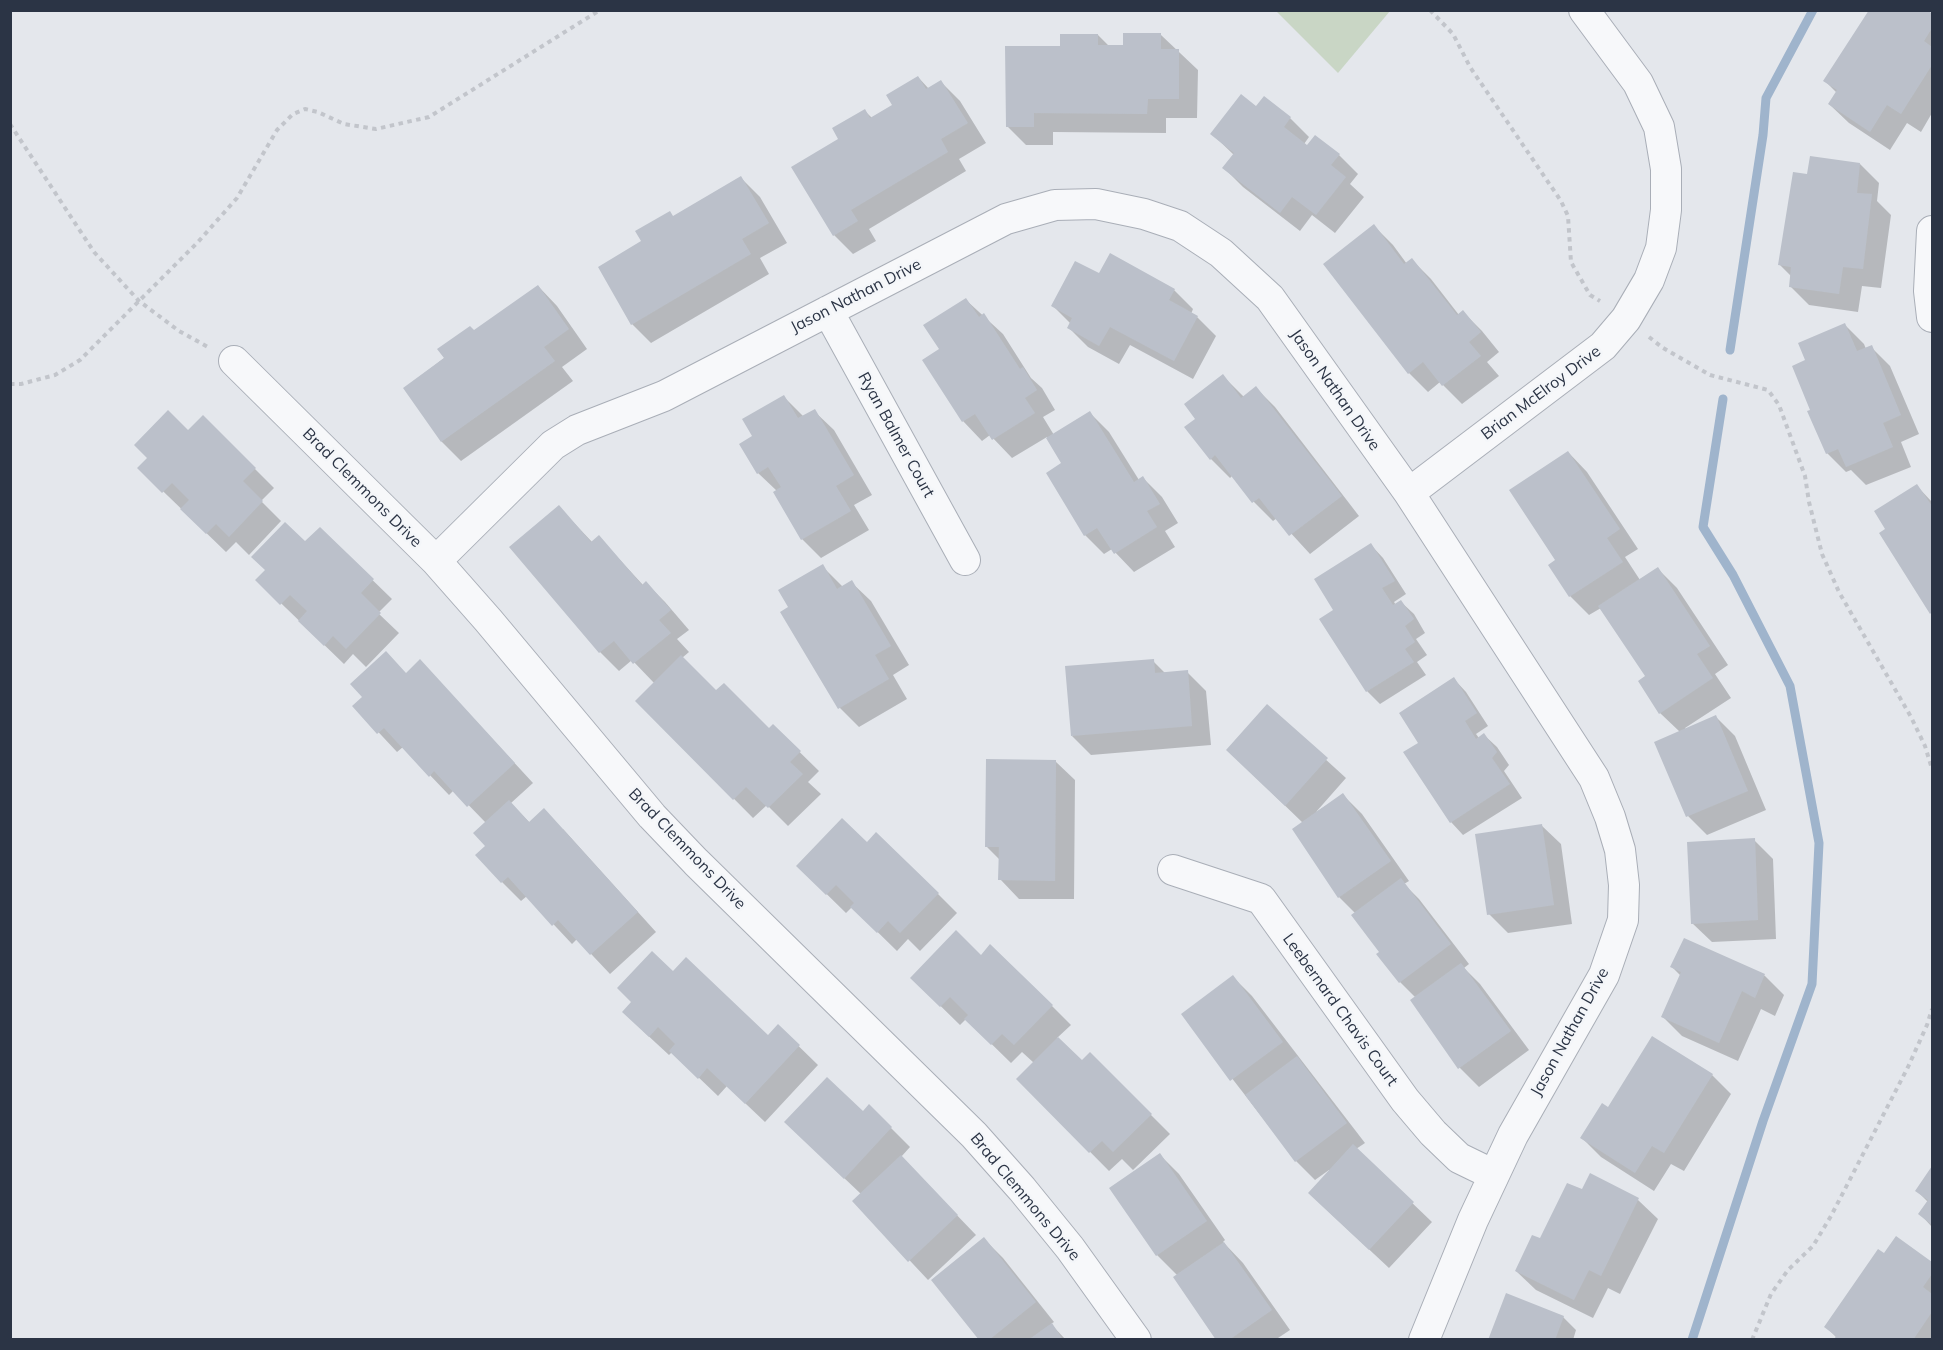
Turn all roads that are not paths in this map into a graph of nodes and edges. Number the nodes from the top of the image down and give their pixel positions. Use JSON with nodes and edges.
{"nodes":[{"id":1,"x":1584,"y":10,"type":"edge"},
{"id":2,"x":1932,"y":231,"type":"edge"},
{"id":3,"x":828,"y":311,"type":"junction"},
{"id":4,"x":1932,"y":317,"type":"edge"},
{"id":5,"x":234,"y":361,"type":"road end"},
{"id":6,"x":1409,"y":493,"type":"junction"},
{"id":7,"x":965,"y":560,"type":"dead end"},
{"id":8,"x":436,"y":561,"type":"junction"},
{"id":9,"x":1173,"y":870,"type":"dead end"},
{"id":10,"x":1494,"y":1175,"type":"junction"},
{"id":11,"x":1136,"y":1340,"type":"edge"},
{"id":12,"x":1424,"y":1340,"type":"edge"}],
"edges":[{"from":1,"to":6,"type":"street","name":"Brian McElroy Drive"},
{"from":2,"to":4,"type":"street"},
{"from":3,"to":6,"type":"street","name":"Jason Nathan Drive"},
{"from":3,"to":7,"type":"street","name":"Ryan Balmer Court"},
{"from":3,"to":8,"type":"street","name":"Jason Nathan Drive"},
{"from":5,"to":8,"type":"street","name":"Brad Clemmons Drive"},
{"from":6,"to":10,"type":"street","name":"Jason Nathan Drive"},
{"from":8,"to":11,"type":"street","name":"Brad Clemmons Drive"},
{"from":9,"to":10,"type":"street","name":"Leebernard Chavis Court"},
{"from":10,"to":12,"type":"street","name":"Jason Nathan Drive"}]}
